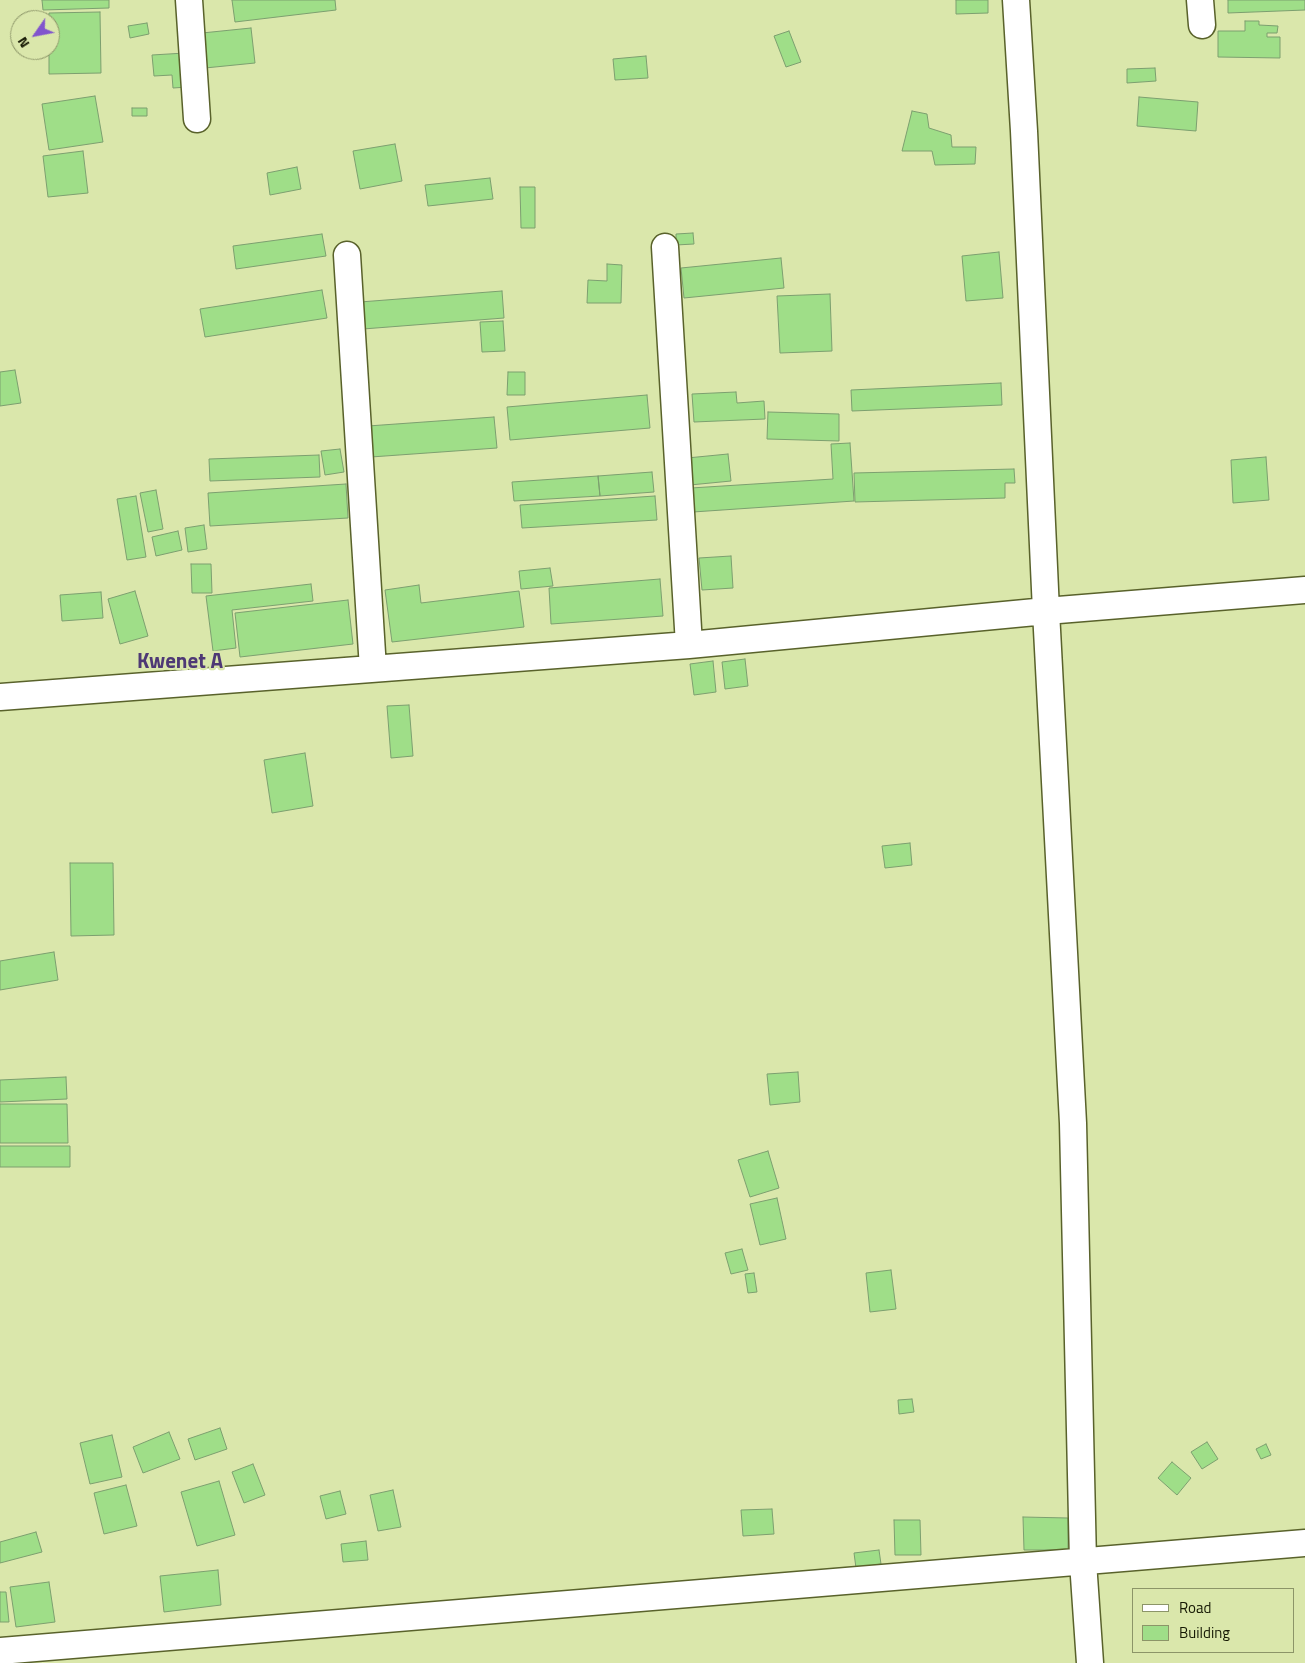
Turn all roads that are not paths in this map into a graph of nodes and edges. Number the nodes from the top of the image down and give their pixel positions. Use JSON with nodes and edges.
{"nodes":[{"id":1,"x":189,"y":0,"type":"edge"},
{"id":2,"x":1016,"y":0,"type":"edge"},
{"id":3,"x":197,"y":119,"type":"dead end"},
{"id":4,"x":665,"y":247,"type":"dead end"},
{"id":5,"x":347,"y":255,"type":"dead end"},
{"id":6,"x":1305,"y":590,"type":"edge"},
{"id":7,"x":1046,"y":611,"type":"junction"},
{"id":8,"x":689,"y":645,"type":"junction"},
{"id":9,"x":373,"y":669,"type":"junction"},
{"id":10,"x":0,"y":697,"type":"edge"},
{"id":11,"x":1305,"y":1543,"type":"edge"},
{"id":12,"x":1084,"y":1562,"type":"junction"},
{"id":13,"x":0,"y":1651,"type":"edge"},
{"id":14,"x":1090,"y":1663,"type":"edge"}],
"edges":[{"from":1,"to":3,"type":"street"},
{"from":2,"to":7,"type":"street"},
{"from":4,"to":8,"type":"street"},
{"from":5,"to":9,"type":"street"},
{"from":6,"to":7,"type":"street"},
{"from":7,"to":8,"type":"street"},
{"from":7,"to":12,"type":"street"},
{"from":8,"to":9,"type":"street"},
{"from":9,"to":10,"type":"street"},
{"from":11,"to":12,"type":"street"},
{"from":12,"to":13,"type":"street"},
{"from":12,"to":14,"type":"street"}]}
